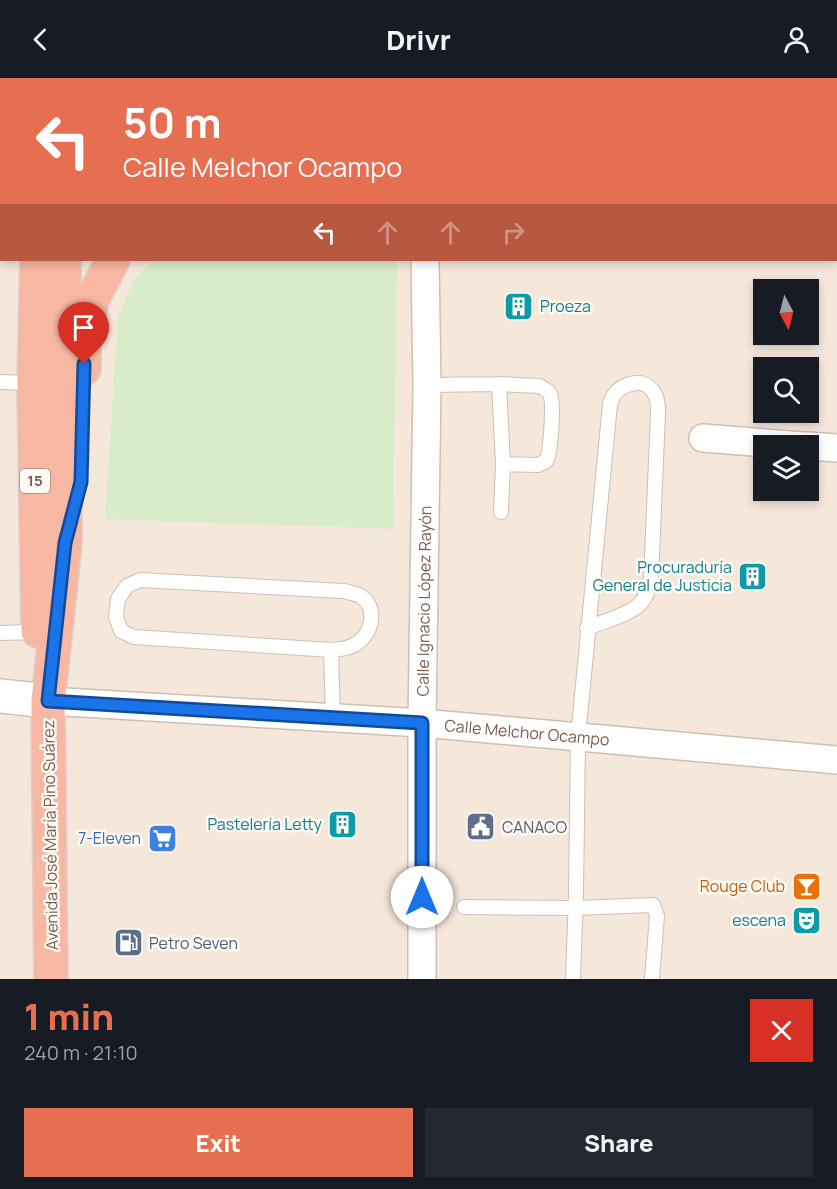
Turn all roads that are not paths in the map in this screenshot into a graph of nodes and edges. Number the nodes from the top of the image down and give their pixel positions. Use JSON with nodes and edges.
{"nodes":[{"id":1,"x":37,"y":261,"type":"edge"},
{"id":2,"x":64,"y":261,"type":"edge"},
{"id":3,"x":112,"y":261,"type":"edge"},
{"id":4,"x":425,"y":261,"type":"edge"},
{"id":5,"x":0,"y":382,"type":"edge"},
{"id":6,"x":34,"y":383,"type":"junction"},
{"id":7,"x":499,"y":384,"type":"junction"},
{"id":8,"x":427,"y":385,"type":"junction"},
{"id":9,"x":703,"y":438,"type":"dead end"},
{"id":10,"x":753,"y":442,"type":"edge"},
{"id":11,"x":819,"y":447,"type":"edge"},
{"id":12,"x":837,"y":448,"type":"edge"},
{"id":13,"x":503,"y":464,"type":"junction"},
{"id":14,"x":501,"y":512,"type":"dead end"},
{"id":15,"x":65,"y":543,"type":"junction"},
{"id":16,"x":587,"y":628,"type":"junction"},
{"id":17,"x":38,"y":632,"type":"junction"},
{"id":18,"x":0,"y":633,"type":"edge"},
{"id":19,"x":331,"y":650,"type":"junction"},
{"id":20,"x":0,"y":696,"type":"edge"},
{"id":21,"x":48,"y":701,"type":"junction"},
{"id":22,"x":333,"y":718,"type":"junction"},
{"id":23,"x":422,"y":723,"type":"junction"},
{"id":24,"x":578,"y":737,"type":"junction"},
{"id":25,"x":837,"y":760,"type":"edge"},
{"id":26,"x":464,"y":907,"type":"dead end"},
{"id":27,"x":576,"y":908,"type":"junction"},
{"id":28,"x":51,"y":979,"type":"edge"},
{"id":29,"x":422,"y":979,"type":"edge"},
{"id":30,"x":573,"y":979,"type":"edge"},
{"id":31,"x":652,"y":979,"type":"edge"}],
"edges":[{"from":1,"to":6,"type":"highway","number":"15"},
{"from":2,"to":15,"type":"highway","name":"Avenida José María Pino Suárez","number":"15"},
{"from":3,"to":15,"type":"highway"},
{"from":4,"to":8,"type":"street","name":"Calle Ignacio López Rayón"},
{"from":5,"to":6,"type":"lane"},
{"from":6,"to":17,"type":"highway","number":"15"},
{"from":7,"to":8,"type":"lane"},
{"from":7,"to":13,"type":"lane"},
{"from":7,"to":13,"type":"lane"},
{"from":8,"to":23,"type":"street","name":"Calle Ignacio López Rayón"},
{"from":9,"to":10,"type":"street"},
{"from":11,"to":12,"type":"street"},
{"from":13,"to":14,"type":"lane"},
{"from":15,"to":21,"type":"highway","name":"Avenida José María Pino Suárez","number":"15"},
{"from":16,"to":16,"type":"lane"},
{"from":16,"to":24,"type":"lane"},
{"from":17,"to":18,"type":"lane"},
{"from":17,"to":21,"type":"highway","number":"15"},
{"from":19,"to":19,"type":"lane"},
{"from":19,"to":22,"type":"lane"},
{"from":20,"to":21,"type":"street","name":"Calle Melchor Ocampo"},
{"from":21,"to":22,"type":"street","name":"Calle Melchor Ocampo"},
{"from":21,"to":28,"type":"highway","name":"Avenida José María Pino Suárez","number":"15"},
{"from":22,"to":23,"type":"street","name":"Calle Melchor Ocampo"},
{"from":23,"to":24,"type":"street","name":"Calle Melchor Ocampo"},
{"from":23,"to":29,"type":"street","name":"Calle Ignacio López Rayón"},
{"from":24,"to":25,"type":"street","name":"Calle Melchor Ocampo"},
{"from":24,"to":27,"type":"lane"},
{"from":26,"to":27,"type":"lane"},
{"from":27,"to":30,"type":"lane"},
{"from":27,"to":31,"type":"lane"}]}
